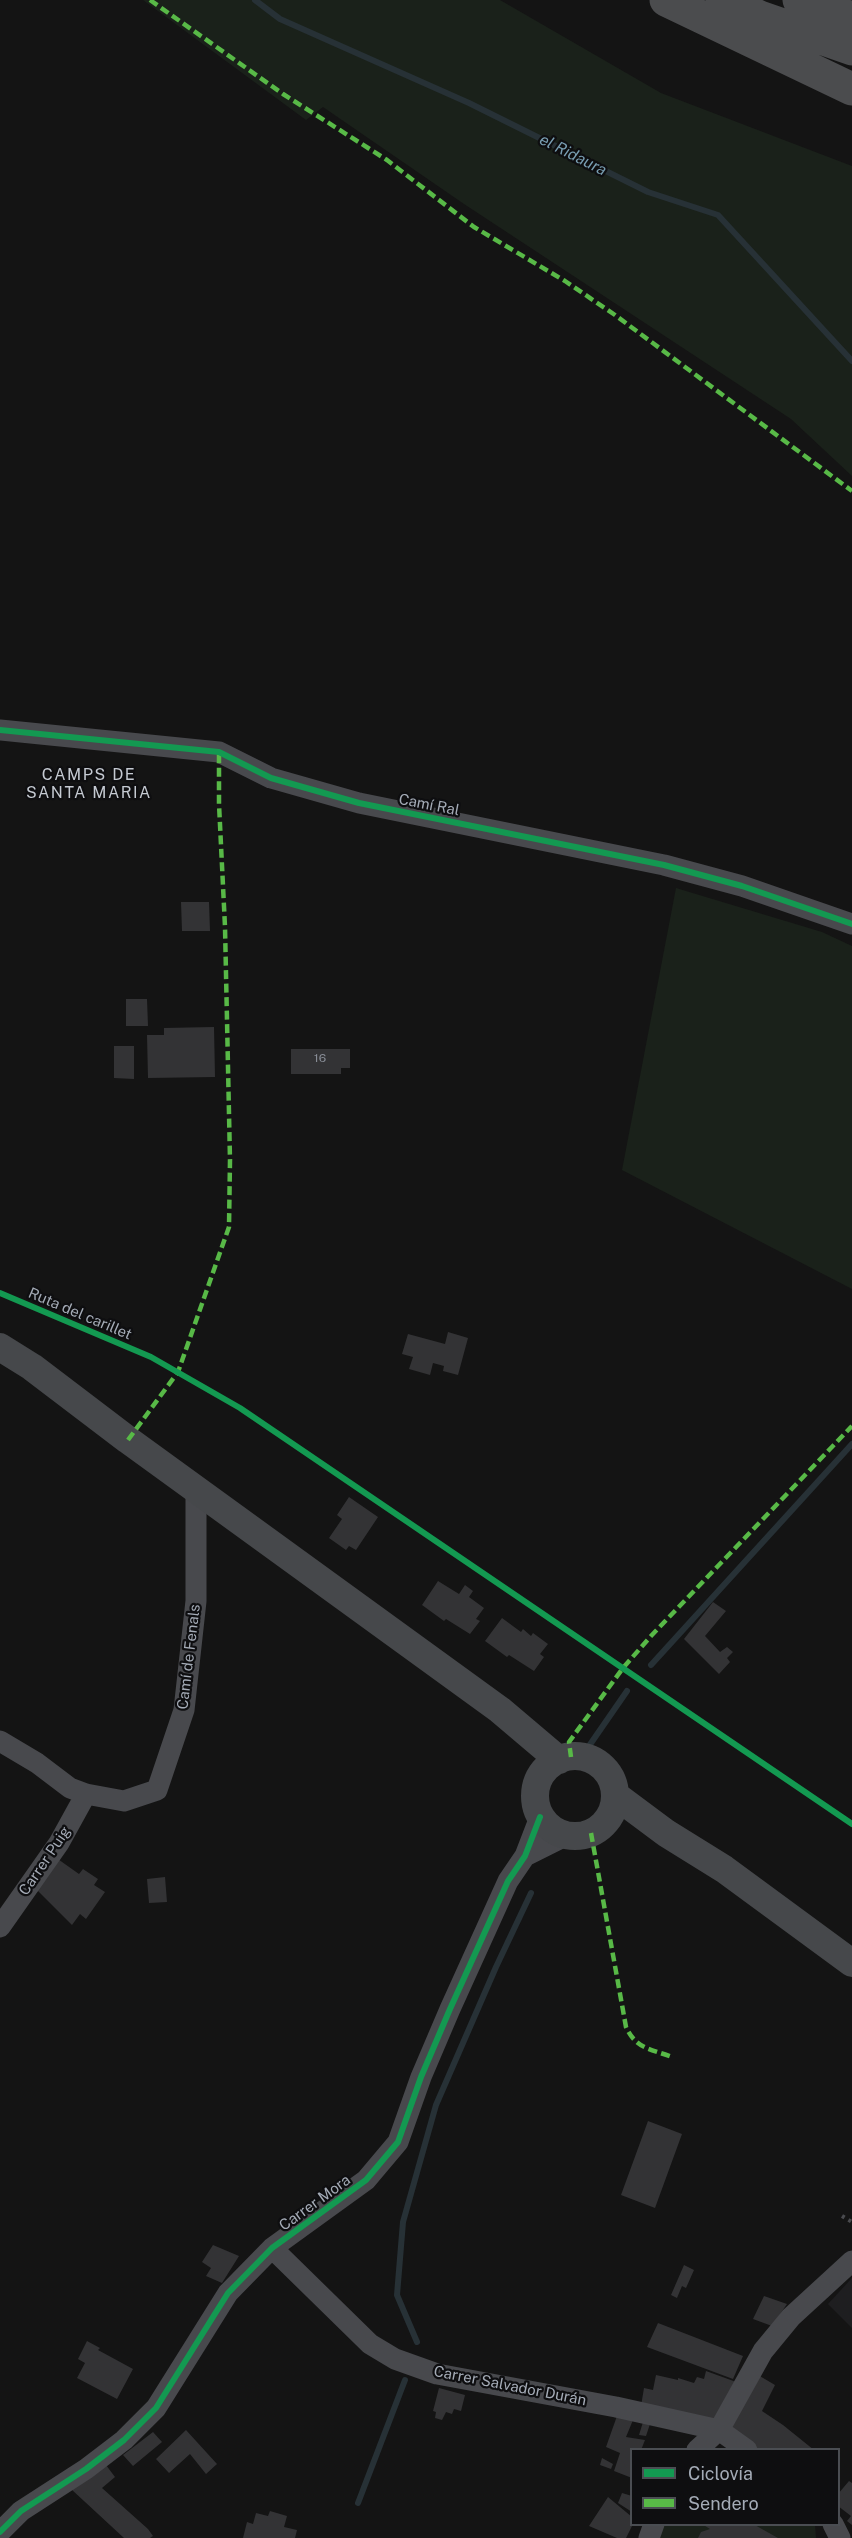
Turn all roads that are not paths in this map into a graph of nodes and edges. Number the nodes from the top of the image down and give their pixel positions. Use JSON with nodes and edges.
{"nodes":[{"id":1,"x":666,"y":0,"type":"edge"},
{"id":2,"x":722,"y":0,"type":"edge"},
{"id":3,"x":799,"y":0,"type":"edge"},
{"id":4,"x":852,"y":18,"type":"edge"},
{"id":5,"x":852,"y":49,"type":"edge"},
{"id":6,"x":852,"y":90,"type":"edge"},
{"id":7,"x":0,"y":730,"type":"edge"},
{"id":8,"x":852,"y":924,"type":"edge"},
{"id":9,"x":0,"y":1347,"type":"edge"},
{"id":10,"x":196,"y":1489,"type":"junction"},
{"id":11,"x":500,"y":1710,"type":"junction"},
{"id":12,"x":0,"y":1741,"type":"edge"},
{"id":13,"x":559,"y":1760,"type":"junction"},
{"id":14,"x":538,"y":1780,"type":"junction"},
{"id":15,"x":86,"y":1794,"type":"junction"},
{"id":16,"x":615,"y":1795,"type":"junction"},
{"id":17,"x":540,"y":1817,"type":"junction"},
{"id":18,"x":605,"y":1822,"type":"junction"},
{"id":19,"x":666,"y":1833,"type":"junction"},
{"id":20,"x":567,"y":1835,"type":"junction"},
{"id":21,"x":525,"y":1856,"type":"junction"},
{"id":22,"x":0,"y":1927,"type":"edge"},
{"id":23,"x":852,"y":1963,"type":"edge"},
{"id":24,"x":272,"y":2248,"type":"junction"},
{"id":25,"x":852,"y":2261,"type":"edge"},
{"id":26,"x":719,"y":2430,"type":"junction"},
{"id":27,"x":699,"y":2448,"type":"edge"},
{"id":28,"x":744,"y":2448,"type":"edge"},
{"id":29,"x":0,"y":2532,"type":"edge"}],
"edges":[{"from":1,"to":6,"type":"highway"},
{"from":2,"to":5,"type":"highway"},
{"from":3,"to":4,"type":"highway"},
{"from":7,"to":8,"type":"street","name":"Camí Ral"},
{"from":9,"to":10,"type":"street"},
{"from":10,"to":11,"type":"street"},
{"from":10,"to":15,"type":"street","name":"Camí de Fenals"},
{"from":11,"to":13,"type":"street"},
{"from":11,"to":14,"type":"street"},
{"from":12,"to":15,"type":"street","name":"Camí de Fenals"},
{"from":13,"to":14,"type":"street"},
{"from":13,"to":16,"type":"street"},
{"from":14,"to":17,"type":"street"},
{"from":15,"to":22,"type":"street","name":"Carrer Puig"},
{"from":16,"to":18,"type":"street"},
{"from":16,"to":19,"type":"street"},
{"from":17,"to":20,"type":"street"},
{"from":17,"to":21,"type":"street","name":"Carrer Mora"},
{"from":18,"to":19,"type":"street"},
{"from":18,"to":20,"type":"street"},
{"from":19,"to":23,"type":"street"},
{"from":20,"to":21,"type":"street","name":"Carrer Mora"},
{"from":21,"to":24,"type":"street","name":"Carrer Mora"},
{"from":24,"to":26,"type":"street","name":"Carrer Salvador Durán"},
{"from":24,"to":29,"type":"street","name":"Carrer Mora"},
{"from":25,"to":26,"type":"street"},
{"from":26,"to":27,"type":"street"},
{"from":26,"to":28,"type":"street","name":"Carrer Salvador Durán"}]}
